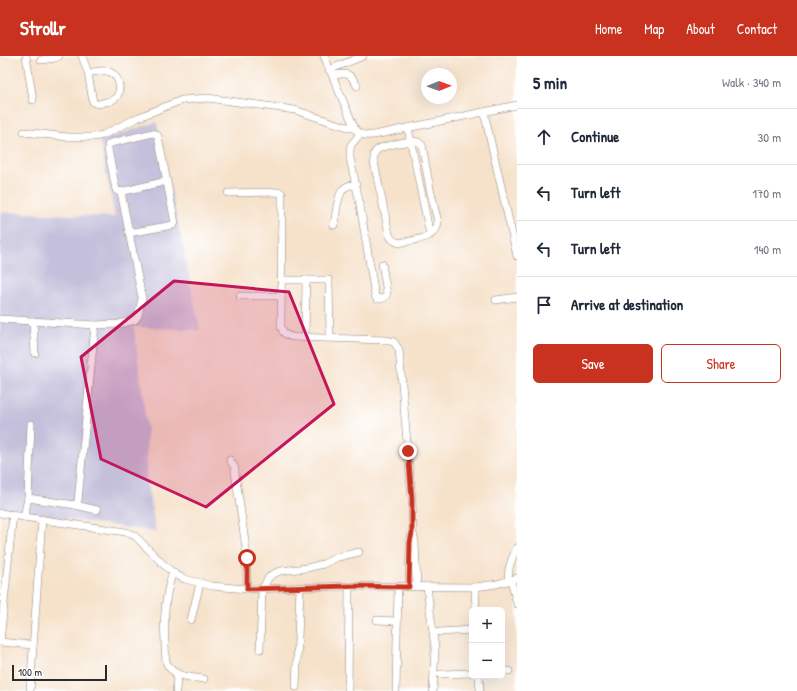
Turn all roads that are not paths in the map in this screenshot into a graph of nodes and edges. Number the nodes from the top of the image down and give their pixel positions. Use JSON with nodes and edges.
{"nodes":[{"id":1,"x":26,"y":56,"type":"edge"},
{"id":2,"x":59,"y":56,"type":"edge"},
{"id":3,"x":82,"y":56,"type":"edge"},
{"id":4,"x":324,"y":56,"type":"edge"},
{"id":5,"x":364,"y":56,"type":"edge"},
{"id":6,"x":41,"y":60,"type":"dead end"},
{"id":7,"x":331,"y":72,"type":"junction"},
{"id":8,"x":88,"y":73,"type":"junction"},
{"id":9,"x":357,"y":86,"type":"dead end"},
{"id":10,"x":33,"y":100,"type":"dead end"},
{"id":11,"x":517,"y":105,"type":"edge"},
{"id":12,"x":484,"y":112,"type":"junction"},
{"id":13,"x":408,"y":128,"type":"junction"},
{"id":14,"x":358,"y":131,"type":"junction"},
{"id":15,"x":24,"y":132,"type":"dead end"},
{"id":16,"x":411,"y":141,"type":"junction"},
{"id":17,"x":167,"y":181,"type":"junction"},
{"id":18,"x":355,"y":185,"type":"junction"},
{"id":19,"x":121,"y":192,"type":"junction"},
{"id":20,"x":228,"y":193,"type":"dead end"},
{"id":21,"x":334,"y":226,"type":"dead end"},
{"id":22,"x":129,"y":233,"type":"junction"},
{"id":23,"x":430,"y":235,"type":"junction"},
{"id":24,"x":517,"y":256,"type":"edge"},
{"id":25,"x":382,"y":264,"type":"dead end"},
{"id":26,"x":281,"y":280,"type":"junction"},
{"id":27,"x":306,"y":280,"type":"junction"},
{"id":28,"x":240,"y":296,"type":"dead end"},
{"id":29,"x":281,"y":296,"type":"junction"},
{"id":30,"x":517,"y":297,"type":"edge"},
{"id":31,"x":496,"y":300,"type":"dead end"},
{"id":32,"x":0,"y":319,"type":"edge"},
{"id":33,"x":33,"y":321,"type":"junction"},
{"id":34,"x":95,"y":325,"type":"junction"},
{"id":35,"x":305,"y":338,"type":"junction"},
{"id":36,"x":330,"y":338,"type":"junction"},
{"id":37,"x":34,"y":353,"type":"dead end"},
{"id":38,"x":31,"y":424,"type":"dead end"},
{"id":39,"x":230,"y":460,"type":"dead end"},
{"id":40,"x":28,"y":498,"type":"junction"},
{"id":41,"x":75,"y":505,"type":"junction"},
{"id":42,"x":97,"y":510,"type":"dead end"},
{"id":43,"x":0,"y":512,"type":"edge"},
{"id":44,"x":14,"y":514,"type":"junction"},
{"id":45,"x":24,"y":517,"type":"junction"},
{"id":46,"x":42,"y":520,"type":"junction"},
{"id":47,"x":517,"y":548,"type":"edge"},
{"id":48,"x":359,"y":552,"type":"dead end"},
{"id":49,"x":172,"y":572,"type":"junction"},
{"id":50,"x":512,"y":580,"type":"edge"},
{"id":51,"x":200,"y":583,"type":"junction"},
{"id":52,"x":349,"y":586,"type":"junction"},
{"id":53,"x":398,"y":586,"type":"junction"},
{"id":54,"x":475,"y":586,"type":"junction"},
{"id":55,"x":413,"y":587,"type":"junction"},
{"id":56,"x":427,"y":587,"type":"junction"},
{"id":57,"x":300,"y":588,"type":"junction"},
{"id":58,"x":247,"y":589,"type":"junction"},
{"id":59,"x":262,"y":589,"type":"junction"},
{"id":60,"x":2,"y":595,"type":"edge"},
{"id":61,"x":517,"y":604,"type":"edge"},
{"id":62,"x":476,"y":607,"type":"edge"},
{"id":63,"x":191,"y":620,"type":"dead end"},
{"id":64,"x":377,"y":620,"type":"dead end"},
{"id":65,"x":397,"y":621,"type":"junction"},
{"id":66,"x":469,"y":630,"type":"edge"},
{"id":67,"x":439,"y":632,"type":"dead end"},
{"id":68,"x":0,"y":642,"type":"edge"},
{"id":69,"x":33,"y":645,"type":"junction"},
{"id":70,"x":260,"y":649,"type":"dead end"},
{"id":71,"x":469,"y":672,"type":"edge"},
{"id":72,"x":177,"y":674,"type":"junction"},
{"id":73,"x":440,"y":674,"type":"dead end"},
{"id":74,"x":204,"y":679,"type":"dead end"},
{"id":75,"x":480,"y":679,"type":"edge"},
{"id":76,"x":296,"y":687,"type":"dead end"},
{"id":77,"x":30,"y":691,"type":"edge"},
{"id":78,"x":176,"y":691,"type":"edge"},
{"id":79,"x":348,"y":691,"type":"edge"},
{"id":80,"x":396,"y":691,"type":"edge"},
{"id":81,"x":433,"y":691,"type":"edge"},
{"id":82,"x":480,"y":691,"type":"edge"}],
"edges":[{"from":1,"to":10,"type":"street"},
{"from":2,"to":6,"type":"street"},
{"from":3,"to":8,"type":"street"},
{"from":4,"to":7,"type":"street"},
{"from":5,"to":7,"type":"street"},
{"from":7,"to":9,"type":"street"},
{"from":7,"to":14,"type":"street"},
{"from":8,"to":8,"type":"street"},
{"from":11,"to":12,"type":"street"},
{"from":12,"to":13,"type":"street"},
{"from":12,"to":24,"type":"street"},
{"from":13,"to":14,"type":"street"},
{"from":13,"to":16,"type":"street"},
{"from":14,"to":15,"type":"street"},
{"from":14,"to":18,"type":"street"},
{"from":16,"to":23,"type":"street"},
{"from":16,"to":23,"type":"street"},
{"from":16,"to":23,"type":"street"},
{"from":17,"to":19,"type":"street"},
{"from":17,"to":19,"type":"street"},
{"from":17,"to":22,"type":"street"},
{"from":18,"to":21,"type":"street"},
{"from":18,"to":25,"type":"street"},
{"from":19,"to":22,"type":"street"},
{"from":20,"to":26,"type":"street"},
{"from":22,"to":34,"type":"street"},
{"from":26,"to":27,"type":"street"},
{"from":26,"to":29,"type":"street"},
{"from":27,"to":35,"type":"street"},
{"from":27,"to":36,"type":"street"},
{"from":28,"to":29,"type":"street"},
{"from":29,"to":35,"type":"street"},
{"from":30,"to":31,"type":"street"},
{"from":32,"to":33,"type":"street"},
{"from":33,"to":34,"type":"street"},
{"from":33,"to":37,"type":"street"},
{"from":34,"to":41,"type":"street"},
{"from":35,"to":36,"type":"street"},
{"from":36,"to":55,"type":"street"},
{"from":38,"to":40,"type":"street"},
{"from":39,"to":58,"type":"street"},
{"from":40,"to":41,"type":"street"},
{"from":40,"to":45,"type":"street"},
{"from":41,"to":42,"type":"street"},
{"from":43,"to":44,"type":"street"},
{"from":44,"to":45,"type":"street"},
{"from":44,"to":60,"type":"street"},
{"from":45,"to":46,"type":"street"},
{"from":46,"to":49,"type":"street"},
{"from":46,"to":69,"type":"street"},
{"from":47,"to":50,"type":"street"},
{"from":48,"to":59,"type":"street"},
{"from":49,"to":51,"type":"street"},
{"from":49,"to":72,"type":"street"},
{"from":50,"to":54,"type":"street"},
{"from":50,"to":61,"type":"street"},
{"from":51,"to":58,"type":"street"},
{"from":51,"to":63,"type":"street"},
{"from":52,"to":53,"type":"street"},
{"from":52,"to":57,"type":"street"},
{"from":52,"to":79,"type":"street"},
{"from":53,"to":55,"type":"street"},
{"from":53,"to":65,"type":"street"},
{"from":54,"to":56,"type":"street"},
{"from":54,"to":62,"type":"street"},
{"from":55,"to":56,"type":"street"},
{"from":56,"to":81,"type":"street"},
{"from":57,"to":59,"type":"street"},
{"from":57,"to":76,"type":"street"},
{"from":58,"to":59,"type":"street"},
{"from":59,"to":70,"type":"street"},
{"from":60,"to":68,"type":"street"},
{"from":64,"to":65,"type":"street"},
{"from":65,"to":80,"type":"street"},
{"from":66,"to":67,"type":"street"},
{"from":68,"to":69,"type":"street"},
{"from":69,"to":77,"type":"street"},
{"from":71,"to":73,"type":"street"},
{"from":72,"to":74,"type":"street"},
{"from":72,"to":78,"type":"street"},
{"from":75,"to":82,"type":"street"}]}
